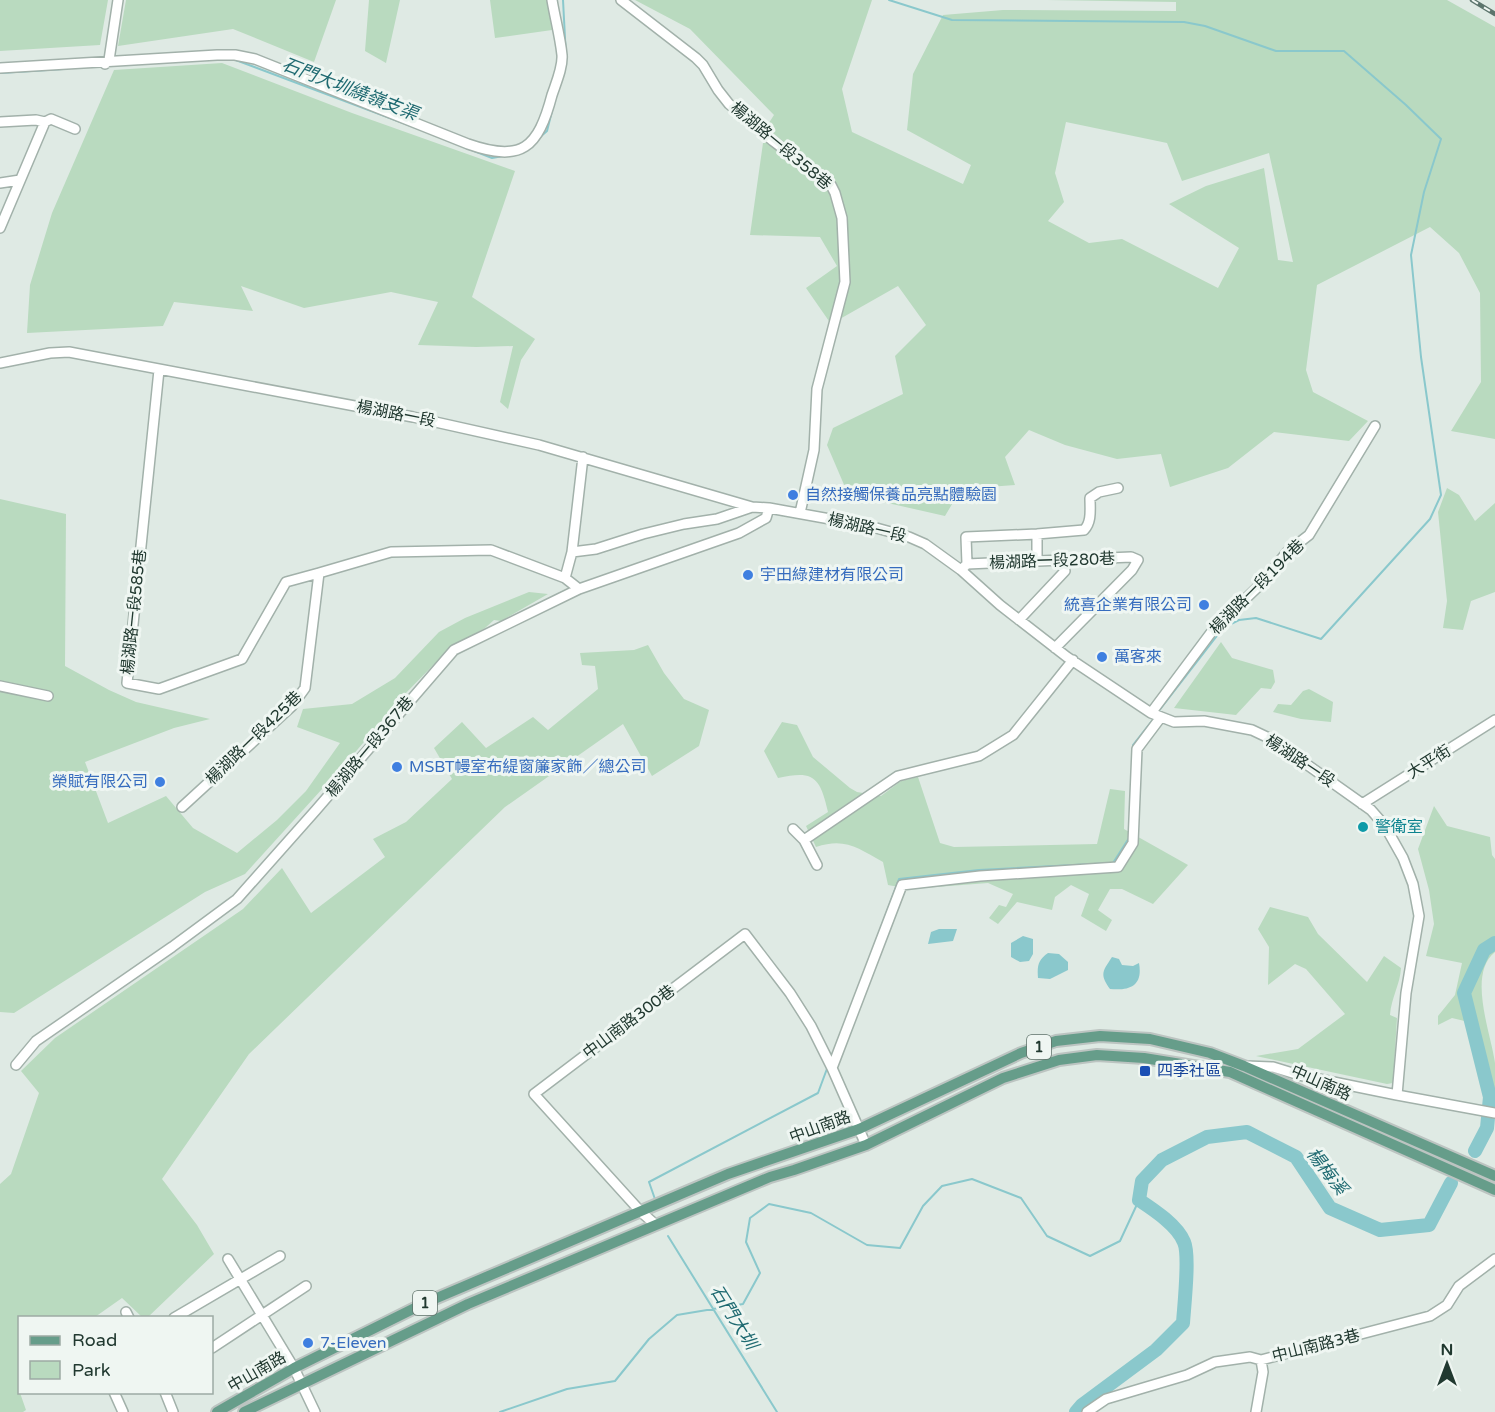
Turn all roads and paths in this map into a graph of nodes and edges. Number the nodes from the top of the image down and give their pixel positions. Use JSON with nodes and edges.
{"nodes":[{"id":1,"x":118,"y":0,"type":"edge"},
{"id":2,"x":552,"y":0,"type":"edge"},
{"id":3,"x":621,"y":0,"type":"edge"},
{"id":4,"x":107,"y":62,"type":"junction"},
{"id":5,"x":0,"y":68,"type":"edge"},
{"id":6,"x":0,"y":122,"type":"edge"},
{"id":7,"x":45,"y":122,"type":"junction"},
{"id":8,"x":75,"y":129,"type":"dead end"},
{"id":9,"x":20,"y":180,"type":"junction"},
{"id":10,"x":0,"y":183,"type":"edge"},
{"id":11,"x":0,"y":228,"type":"edge"},
{"id":12,"x":0,"y":363,"type":"edge"},
{"id":13,"x":159,"y":370,"type":"junction"},
{"id":14,"x":1375,"y":426,"type":"dead end"},
{"id":15,"x":583,"y":457,"type":"junction"},
{"id":16,"x":1118,"y":488,"type":"dead end"},
{"id":17,"x":752,"y":507,"type":"junction"},
{"id":18,"x":769,"y":507,"type":"junction"},
{"id":19,"x":800,"y":513,"type":"junction"},
{"id":20,"x":1037,"y":534,"type":"junction"},
{"id":21,"x":572,"y":552,"type":"junction"},
{"id":22,"x":1037,"y":561,"type":"junction"},
{"id":23,"x":964,"y":567,"type":"junction"},
{"id":24,"x":1065,"y":570,"type":"dead end"},
{"id":25,"x":319,"y":573,"type":"junction"},
{"id":26,"x":565,"y":578,"type":"junction"},
{"id":27,"x":579,"y":589,"type":"junction"},
{"id":28,"x":1019,"y":620,"type":"junction"},
{"id":29,"x":1055,"y":648,"type":"junction"},
{"id":30,"x":1073,"y":660,"type":"junction"},
{"id":31,"x":0,"y":686,"type":"edge"},
{"id":32,"x":48,"y":696,"type":"dead end"},
{"id":33,"x":1156,"y":716,"type":"junction"},
{"id":34,"x":1495,"y":720,"type":"edge"},
{"id":35,"x":1362,"y":804,"type":"junction"},
{"id":36,"x":182,"y":807,"type":"dead end"},
{"id":37,"x":793,"y":829,"type":"dead end"},
{"id":38,"x":804,"y":840,"type":"junction"},
{"id":39,"x":817,"y":865,"type":"dead end"},
{"id":40,"x":16,"y":1065,"type":"dead end"},
{"id":41,"x":831,"y":1065,"type":"junction"},
{"id":42,"x":1244,"y":1065,"type":"junction"},
{"id":43,"x":1230,"y":1072,"type":"junction"},
{"id":44,"x":1396,"y":1095,"type":"junction"},
{"id":45,"x":1495,"y":1113,"type":"edge"},
{"id":46,"x":859,"y":1130,"type":"junction"},
{"id":47,"x":866,"y":1145,"type":"junction"},
{"id":48,"x":1495,"y":1176,"type":"edge"},
{"id":49,"x":1495,"y":1190,"type":"edge"},
{"id":50,"x":641,"y":1212,"type":"junction"},
{"id":51,"x":656,"y":1225,"type":"junction"},
{"id":52,"x":280,"y":1256,"type":"dead end"},
{"id":53,"x":228,"y":1259,"type":"dead end"},
{"id":54,"x":1495,"y":1259,"type":"edge"},
{"id":55,"x":240,"y":1278,"type":"junction"},
{"id":56,"x":306,"y":1286,"type":"dead end"},
{"id":57,"x":263,"y":1315,"type":"junction"},
{"id":58,"x":176,"y":1316,"type":"edge"},
{"id":59,"x":213,"y":1347,"type":"edge"},
{"id":60,"x":1261,"y":1360,"type":"junction"},
{"id":61,"x":294,"y":1368,"type":"junction"},
{"id":62,"x":301,"y":1386,"type":"junction"},
{"id":63,"x":115,"y":1394,"type":"edge"},
{"id":64,"x":166,"y":1394,"type":"edge"},
{"id":65,"x":123,"y":1412,"type":"edge"},
{"id":66,"x":173,"y":1412,"type":"edge"},
{"id":67,"x":217,"y":1412,"type":"edge"},
{"id":68,"x":244,"y":1412,"type":"edge"},
{"id":69,"x":315,"y":1412,"type":"edge"},
{"id":70,"x":1087,"y":1412,"type":"edge"},
{"id":71,"x":1256,"y":1412,"type":"edge"}],
"edges":[{"from":1,"to":4,"type":"street"},
{"from":2,"to":4,"type":"street"},
{"from":3,"to":19,"type":"street","name":"楊湖路一段358巷"},
{"from":4,"to":5,"type":"street"},
{"from":6,"to":7,"type":"street"},
{"from":7,"to":8,"type":"street"},
{"from":7,"to":9,"type":"street"},
{"from":9,"to":10,"type":"street"},
{"from":9,"to":11,"type":"street"},
{"from":12,"to":13,"type":"street","name":"楊湖路一段"},
{"from":13,"to":15,"type":"street","name":"楊湖路一段"},
{"from":13,"to":25,"type":"street","name":"楊湖路一段585巷"},
{"from":14,"to":33,"type":"street","name":"楊湖路一段194巷"},
{"from":15,"to":17,"type":"street","name":"楊湖路一段"},
{"from":15,"to":21,"type":"street"},
{"from":16,"to":20,"type":"street","name":"楊湖路一段280巷"},
{"from":17,"to":18,"type":"street","name":"楊湖路一段"},
{"from":17,"to":21,"type":"street"},
{"from":18,"to":19,"type":"street","name":"楊湖路一段"},
{"from":18,"to":27,"type":"street","name":"楊湖路一段367巷"},
{"from":19,"to":23,"type":"street","name":"楊湖路一段"},
{"from":20,"to":22,"type":"street"},
{"from":20,"to":23,"type":"street","name":"楊湖路一段280巷"},
{"from":21,"to":26,"type":"street"},
{"from":22,"to":23,"type":"street","name":"楊湖路一段280巷"},
{"from":22,"to":29,"type":"street","name":"楊湖路一段280巷"},
{"from":23,"to":28,"type":"street","name":"楊湖路一段"},
{"from":24,"to":28,"type":"street"},
{"from":25,"to":26,"type":"street"},
{"from":25,"to":36,"type":"street","name":"楊湖路一段425巷"},
{"from":26,"to":27,"type":"street"},
{"from":27,"to":40,"type":"street","name":"楊湖路一段367巷"},
{"from":28,"to":29,"type":"street","name":"楊湖路一段"},
{"from":29,"to":30,"type":"street","name":"楊湖路一段"},
{"from":30,"to":33,"type":"street","name":"楊湖路一段"},
{"from":30,"to":38,"type":"street"},
{"from":31,"to":32,"type":"street"},
{"from":33,"to":35,"type":"street","name":"楊湖路一段"},
{"from":33,"to":41,"type":"street","name":"楊湖路一段194巷"},
{"from":34,"to":35,"type":"street","name":"大平街"},
{"from":35,"to":44,"type":"street","name":"楊湖路一段"},
{"from":37,"to":38,"type":"street"},
{"from":38,"to":39,"type":"street"},
{"from":41,"to":46,"type":"street"},
{"from":41,"to":50,"type":"street","name":"中山南路300巷"},
{"from":42,"to":43,"type":"street"},
{"from":42,"to":44,"type":"street"},
{"from":42,"to":46,"type":"main road","name":"中山南路","number":"1"},
{"from":42,"to":48,"type":"main road","name":"中山南路","number":"1"},
{"from":43,"to":47,"type":"main road","name":"中山南路","number":"1"},
{"from":43,"to":49,"type":"main road","name":"中山南路","number":"1"},
{"from":44,"to":45,"type":"street"},
{"from":46,"to":47,"type":"street"},
{"from":46,"to":50,"type":"main road","name":"中山南路","number":"1"},
{"from":47,"to":51,"type":"main road","name":"中山南路","number":"1"},
{"from":50,"to":51,"type":"street","name":"中山南路300巷"},
{"from":50,"to":61,"type":"main road","name":"中山南路","number":"1"},
{"from":51,"to":62,"type":"main road","name":"中山南路","number":"1"},
{"from":52,"to":55,"type":"street"},
{"from":53,"to":55,"type":"street"},
{"from":54,"to":60,"type":"street","name":"中山南路3巷"},
{"from":55,"to":57,"type":"street"},
{"from":55,"to":58,"type":"street"},
{"from":56,"to":57,"type":"street"},
{"from":57,"to":59,"type":"street"},
{"from":57,"to":61,"type":"street"},
{"from":60,"to":70,"type":"street","name":"中山南路3巷"},
{"from":60,"to":71,"type":"street"},
{"from":61,"to":62,"type":"street"},
{"from":61,"to":67,"type":"main road","name":"中山南路","number":"1"},
{"from":62,"to":68,"type":"main road","name":"中山南路","number":"1"},
{"from":62,"to":69,"type":"street"},
{"from":63,"to":65,"type":"street"},
{"from":64,"to":66,"type":"street"}]}
